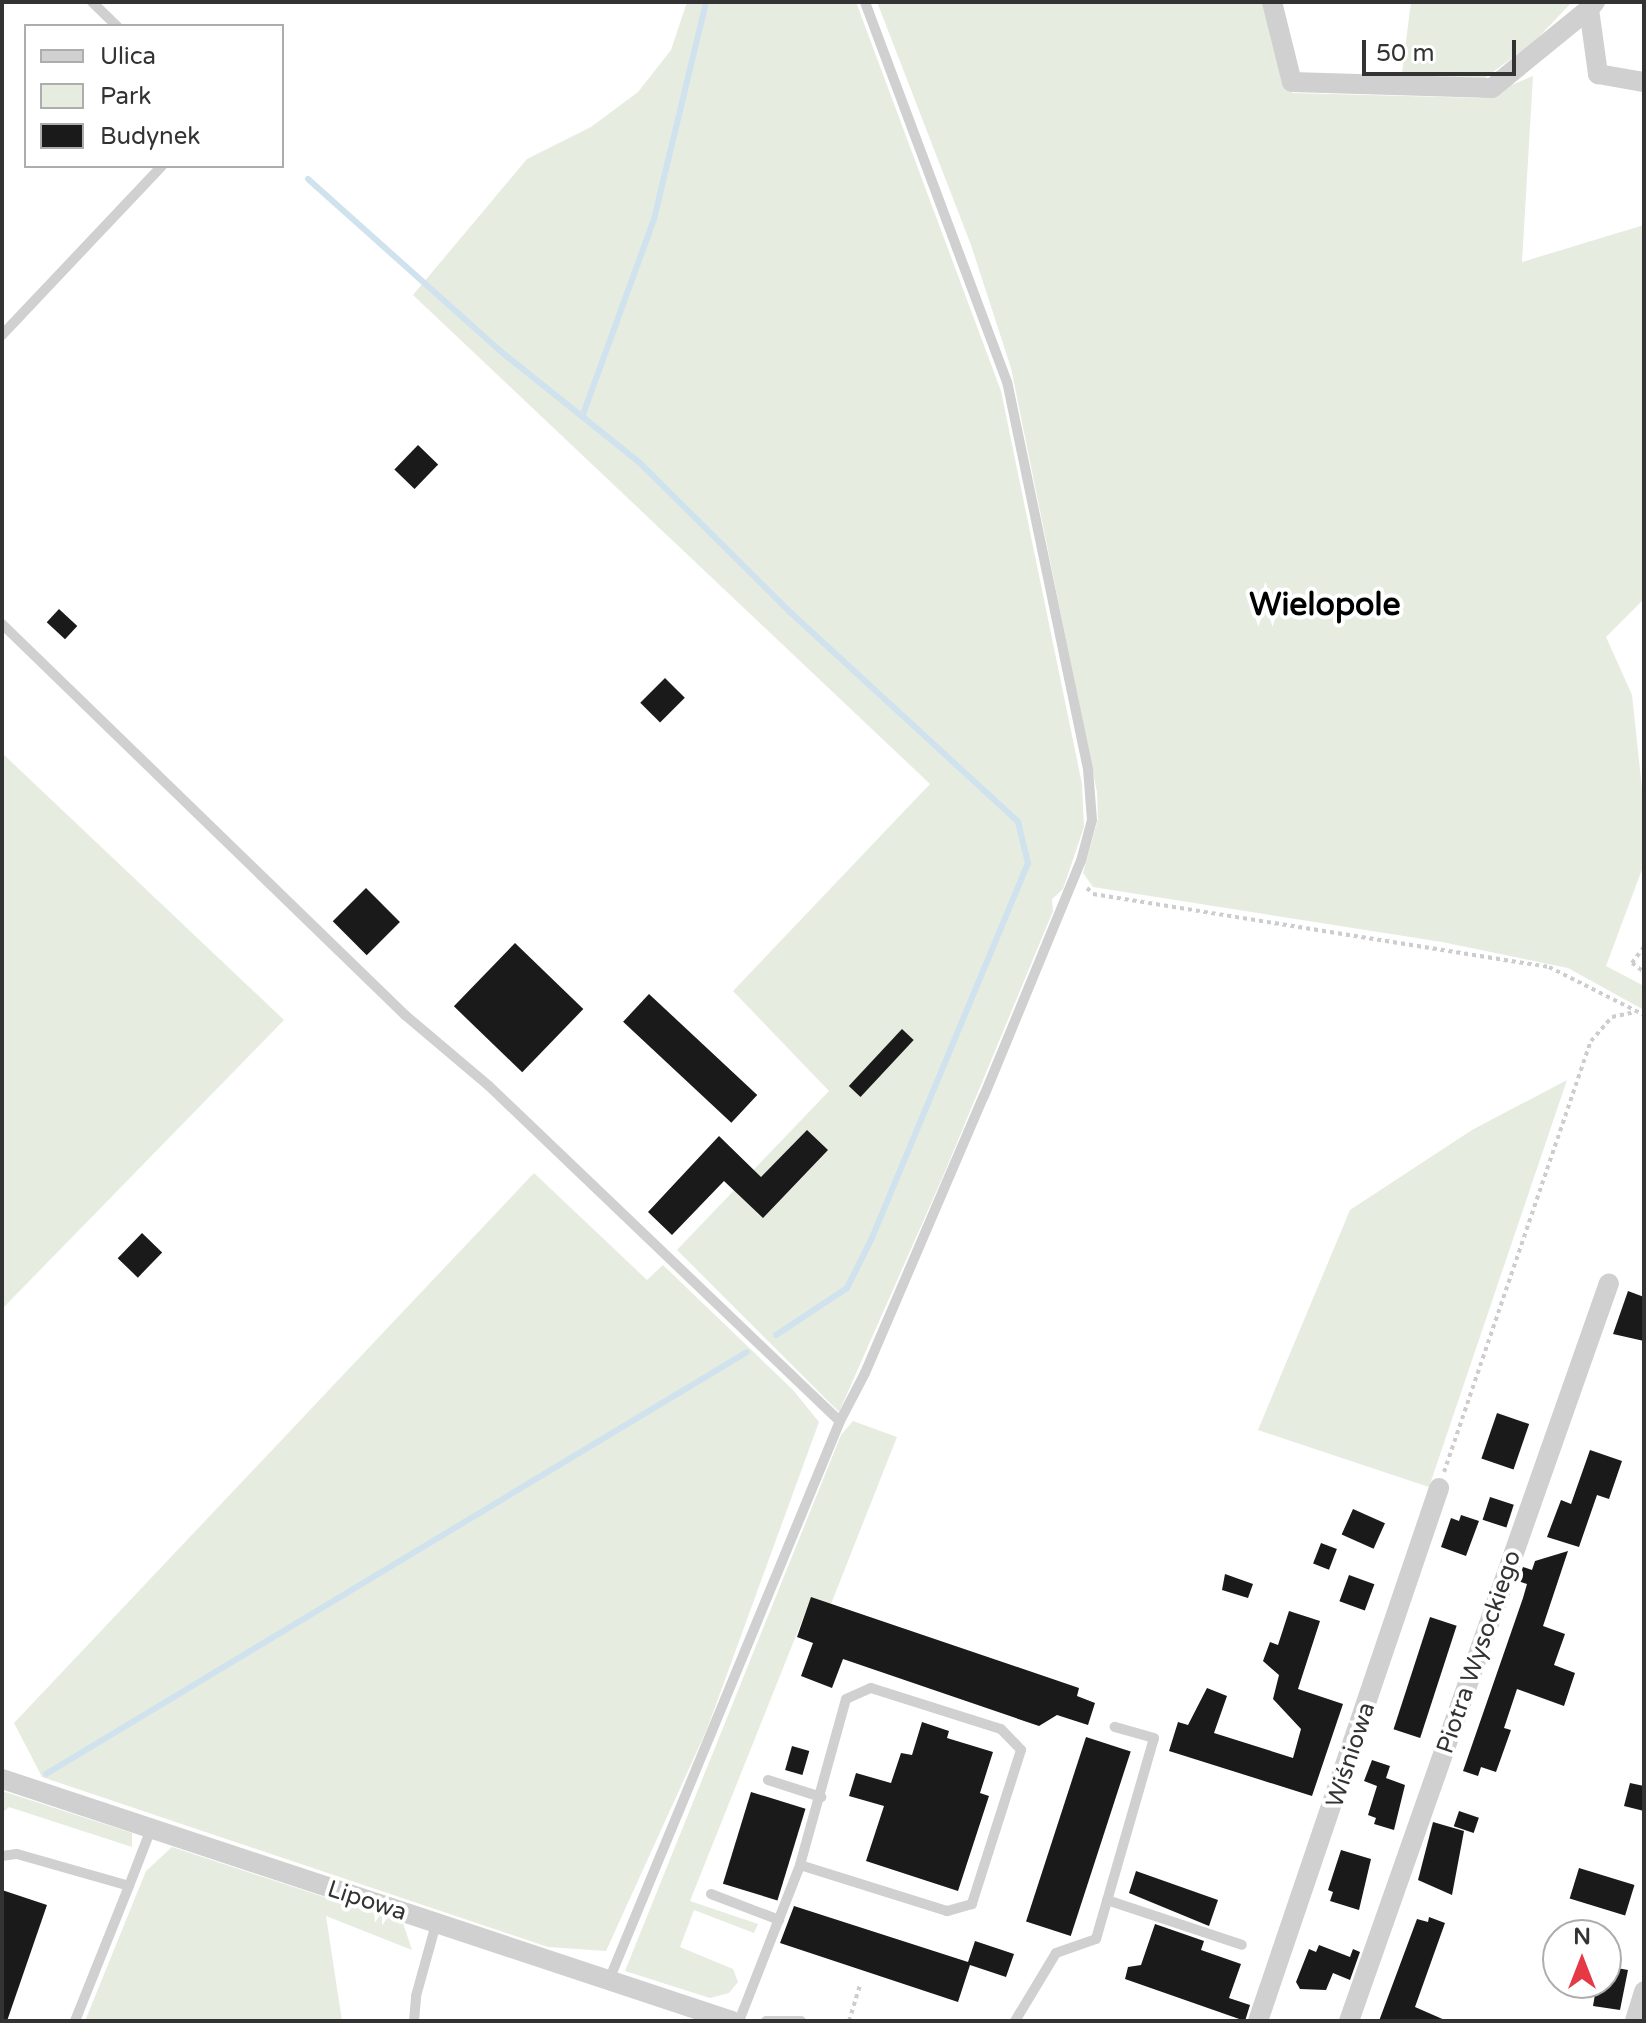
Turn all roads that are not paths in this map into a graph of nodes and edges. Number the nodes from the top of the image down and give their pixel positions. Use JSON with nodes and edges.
{"nodes":[{"id":1,"x":92,"y":2,"type":"edge"},
{"id":2,"x":865,"y":2,"type":"edge"},
{"id":3,"x":1272,"y":2,"type":"edge"},
{"id":4,"x":1592,"y":5,"type":"edge"},
{"id":5,"x":115,"y":24,"type":"edge"},
{"id":6,"x":1644,"y":82,"type":"edge"},
{"id":7,"x":160,"y":168,"type":"edge"},
{"id":8,"x":2,"y":335,"type":"edge"},
{"id":9,"x":2,"y":624,"type":"edge"},
{"id":10,"x":1609,"y":1283,"type":"dead end"},
{"id":11,"x":840,"y":1421,"type":"junction"},
{"id":12,"x":1439,"y":1488,"type":"road end"},
{"id":13,"x":1115,"y":1727,"type":"dead end"},
{"id":14,"x":2,"y":1779,"type":"edge"},
{"id":15,"x":768,"y":1780,"type":"dead end"},
{"id":16,"x":821,"y":1797,"type":"junction"},
{"id":17,"x":151,"y":1829,"type":"junction"},
{"id":18,"x":2,"y":1856,"type":"edge"},
{"id":19,"x":800,"y":1865,"type":"junction"},
{"id":20,"x":129,"y":1886,"type":"junction"},
{"id":21,"x":711,"y":1894,"type":"dead end"},
{"id":22,"x":1107,"y":1900,"type":"junction"},
{"id":23,"x":779,"y":1920,"type":"junction"},
{"id":24,"x":436,"y":1924,"type":"junction"},
{"id":25,"x":1242,"y":1945,"type":"dead end"},
{"id":26,"x":609,"y":1980,"type":"junction"},
{"id":27,"x":1644,"y":1991,"type":"edge"},
{"id":28,"x":75,"y":2021,"type":"edge"},
{"id":29,"x":414,"y":2021,"type":"edge"},
{"id":30,"x":732,"y":2021,"type":"edge"},
{"id":31,"x":739,"y":2021,"type":"edge"},
{"id":32,"x":766,"y":2021,"type":"edge"},
{"id":33,"x":801,"y":2021,"type":"edge"},
{"id":34,"x":1015,"y":2021,"type":"edge"},
{"id":35,"x":1258,"y":2021,"type":"edge"},
{"id":36,"x":1349,"y":2021,"type":"edge"},
{"id":37,"x":1635,"y":2021,"type":"edge"}],
"edges":[{"from":1,"to":5,"type":"lane"},
{"from":2,"to":11,"type":"lane"},
{"from":3,"to":4,"type":"street"},
{"from":4,"to":6,"type":"street"},
{"from":7,"to":8,"type":"lane"},
{"from":9,"to":11,"type":"lane"},
{"from":10,"to":36,"type":"street","name":"Piotra Wysockiego"},
{"from":11,"to":26,"type":"lane"},
{"from":12,"to":35,"type":"street","name":"Wiśniowa"},
{"from":13,"to":22,"type":"lane"},
{"from":14,"to":17,"type":"street","name":"Lipowa"},
{"from":15,"to":16,"type":"lane"},
{"from":16,"to":19,"type":"lane"},
{"from":16,"to":19,"type":"lane"},
{"from":17,"to":20,"type":"lane"},
{"from":17,"to":24,"type":"street","name":"Lipowa"},
{"from":18,"to":20,"type":"lane"},
{"from":19,"to":23,"type":"lane"},
{"from":20,"to":28,"type":"lane"},
{"from":21,"to":23,"type":"lane"},
{"from":22,"to":25,"type":"lane"},
{"from":22,"to":34,"type":"lane"},
{"from":23,"to":31,"type":"lane"},
{"from":24,"to":26,"type":"street","name":"Lipowa"},
{"from":24,"to":29,"type":"lane"},
{"from":26,"to":30,"type":"street","name":"Lipowa"},
{"from":27,"to":37,"type":"street"},
{"from":32,"to":33,"type":"lane"}]}
